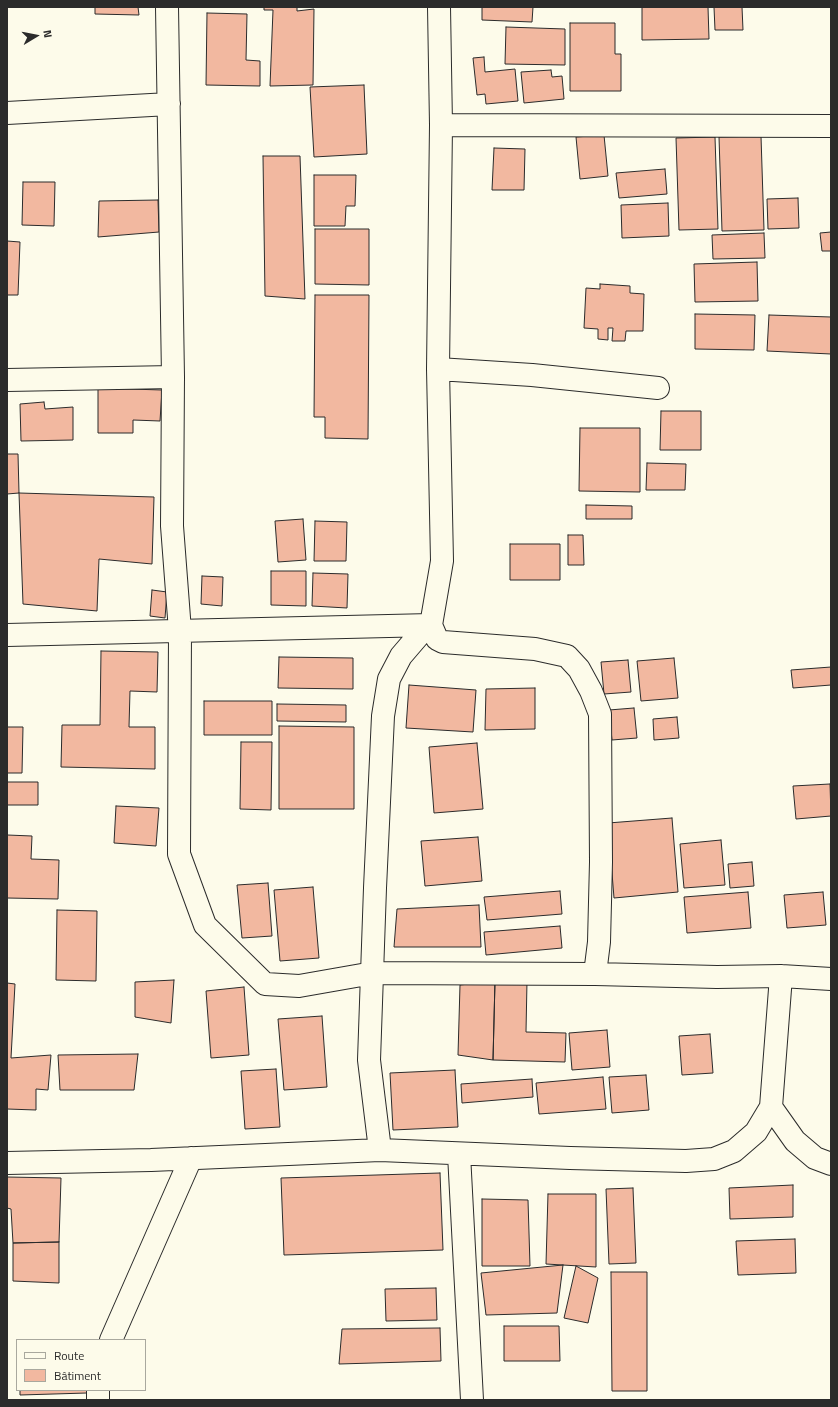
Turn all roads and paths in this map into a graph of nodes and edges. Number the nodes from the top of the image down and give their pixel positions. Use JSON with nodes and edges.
{"nodes":[{"id":1,"x":167,"y":7,"type":"edge"},
{"id":2,"x":439,"y":7,"type":"edge"},
{"id":3,"x":169,"y":104,"type":"junction"},
{"id":4,"x":7,"y":113,"type":"edge"},
{"id":5,"x":441,"y":125,"type":"junction"},
{"id":6,"x":831,"y":126,"type":"edge"},
{"id":7,"x":438,"y":369,"type":"junction"},
{"id":8,"x":173,"y":377,"type":"junction"},
{"id":9,"x":7,"y":380,"type":"edge"},
{"id":10,"x":658,"y":388,"type":"dead end"},
{"id":11,"x":431,"y":625,"type":"junction"},
{"id":12,"x":180,"y":631,"type":"junction"},
{"id":13,"x":7,"y":635,"type":"edge"},
{"id":14,"x":373,"y":973,"type":"junction"},
{"id":15,"x":595,"y":974,"type":"junction"},
{"id":16,"x":781,"y":976,"type":"junction"},
{"id":17,"x":831,"y":979,"type":"edge"},
{"id":18,"x":771,"y":1107,"type":"junction"},
{"id":19,"x":380,"y":1150,"type":"junction"},
{"id":20,"x":459,"y":1154,"type":"junction"},
{"id":21,"x":191,"y":1158,"type":"junction"},
{"id":22,"x":7,"y":1163,"type":"edge"},
{"id":23,"x":831,"y":1164,"type":"edge"},
{"id":24,"x":111,"y":1339,"type":"edge"},
{"id":25,"x":472,"y":1400,"type":"edge"}],
"edges":[{"from":1,"to":3,"type":"street"},
{"from":2,"to":5,"type":"street"},
{"from":3,"to":4,"type":"street"},
{"from":3,"to":8,"type":"street"},
{"from":5,"to":6,"type":"street"},
{"from":5,"to":7,"type":"street"},
{"from":7,"to":10,"type":"street"},
{"from":7,"to":11,"type":"street"},
{"from":8,"to":9,"type":"street"},
{"from":8,"to":12,"type":"street"},
{"from":11,"to":12,"type":"street"},
{"from":11,"to":14,"type":"street"},
{"from":11,"to":15,"type":"street"},
{"from":12,"to":13,"type":"street"},
{"from":12,"to":14,"type":"street"},
{"from":14,"to":15,"type":"street"},
{"from":14,"to":19,"type":"street"},
{"from":15,"to":16,"type":"street"},
{"from":16,"to":17,"type":"street"},
{"from":16,"to":18,"type":"street"},
{"from":18,"to":20,"type":"street"},
{"from":18,"to":23,"type":"street"},
{"from":19,"to":20,"type":"street"},
{"from":19,"to":21,"type":"street"},
{"from":20,"to":25,"type":"street"},
{"from":21,"to":22,"type":"street"},
{"from":21,"to":24,"type":"street"}]}
